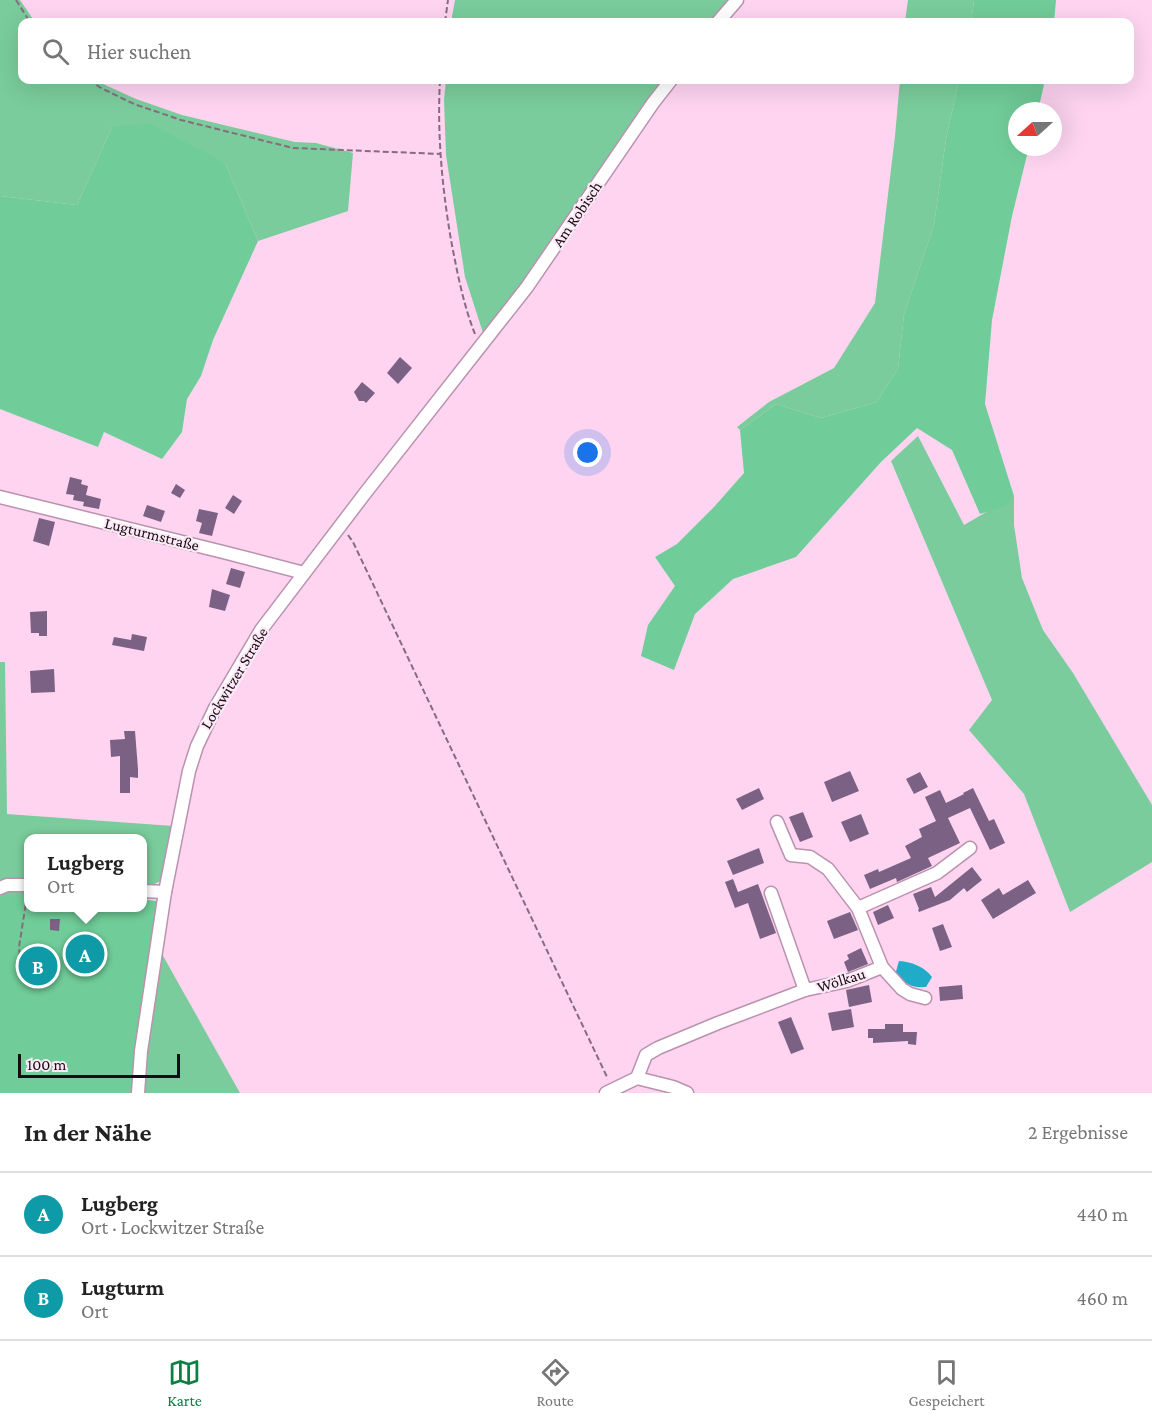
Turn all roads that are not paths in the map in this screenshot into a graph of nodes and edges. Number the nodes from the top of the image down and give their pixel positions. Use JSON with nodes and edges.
{"nodes":[{"id":1,"x":737,"y":0,"type":"edge"},
{"id":2,"x":721,"y":18,"type":"edge"},
{"id":3,"x":669,"y":84,"type":"edge"},
{"id":4,"x":468,"y":362,"type":"joint"},
{"id":5,"x":0,"y":497,"type":"edge"},
{"id":6,"x":304,"y":573,"type":"junction"},
{"id":7,"x":777,"y":822,"type":"dead end"},
{"id":8,"x":970,"y":848,"type":"dead end"},
{"id":9,"x":24,"y":885,"type":"edge"},
{"id":10,"x":0,"y":888,"type":"edge"},
{"id":11,"x":147,"y":891,"type":"edge"},
{"id":12,"x":165,"y":892,"type":"junction"},
{"id":13,"x":771,"y":893,"type":"dead end"},
{"id":14,"x":858,"y":908,"type":"junction"},
{"id":15,"x":882,"y":967,"type":"junction"},
{"id":16,"x":805,"y":990,"type":"junction"},
{"id":17,"x":925,"y":998,"type":"dead end"},
{"id":18,"x":637,"y":1078,"type":"junction"},
{"id":19,"x":609,"y":1091,"type":"edge"},
{"id":20,"x":138,"y":1093,"type":"edge"},
{"id":21,"x":687,"y":1093,"type":"edge"}],
"edges":[{"from":1,"to":2,"type":"street"},
{"from":3,"to":4,"type":"street","name":"Am Robisch"},
{"from":4,"to":6,"type":"street","name":"Lockwitzer Straße"},
{"from":5,"to":6,"type":"street","name":"Lugturmstraße"},
{"from":6,"to":12,"type":"street","name":"Lockwitzer Straße"},
{"from":7,"to":14,"type":"street","name":"Wölkau"},
{"from":8,"to":14,"type":"street"},
{"from":9,"to":10,"type":"street"},
{"from":11,"to":12,"type":"street"},
{"from":12,"to":20,"type":"street","name":"Lockwitzer Straße"},
{"from":13,"to":16,"type":"street"},
{"from":14,"to":15,"type":"street","name":"Wölkau"},
{"from":15,"to":16,"type":"street","name":"Wölkau"},
{"from":15,"to":17,"type":"street"},
{"from":16,"to":18,"type":"street","name":"Wölkau"},
{"from":18,"to":19,"type":"street"},
{"from":18,"to":21,"type":"street"}]}
